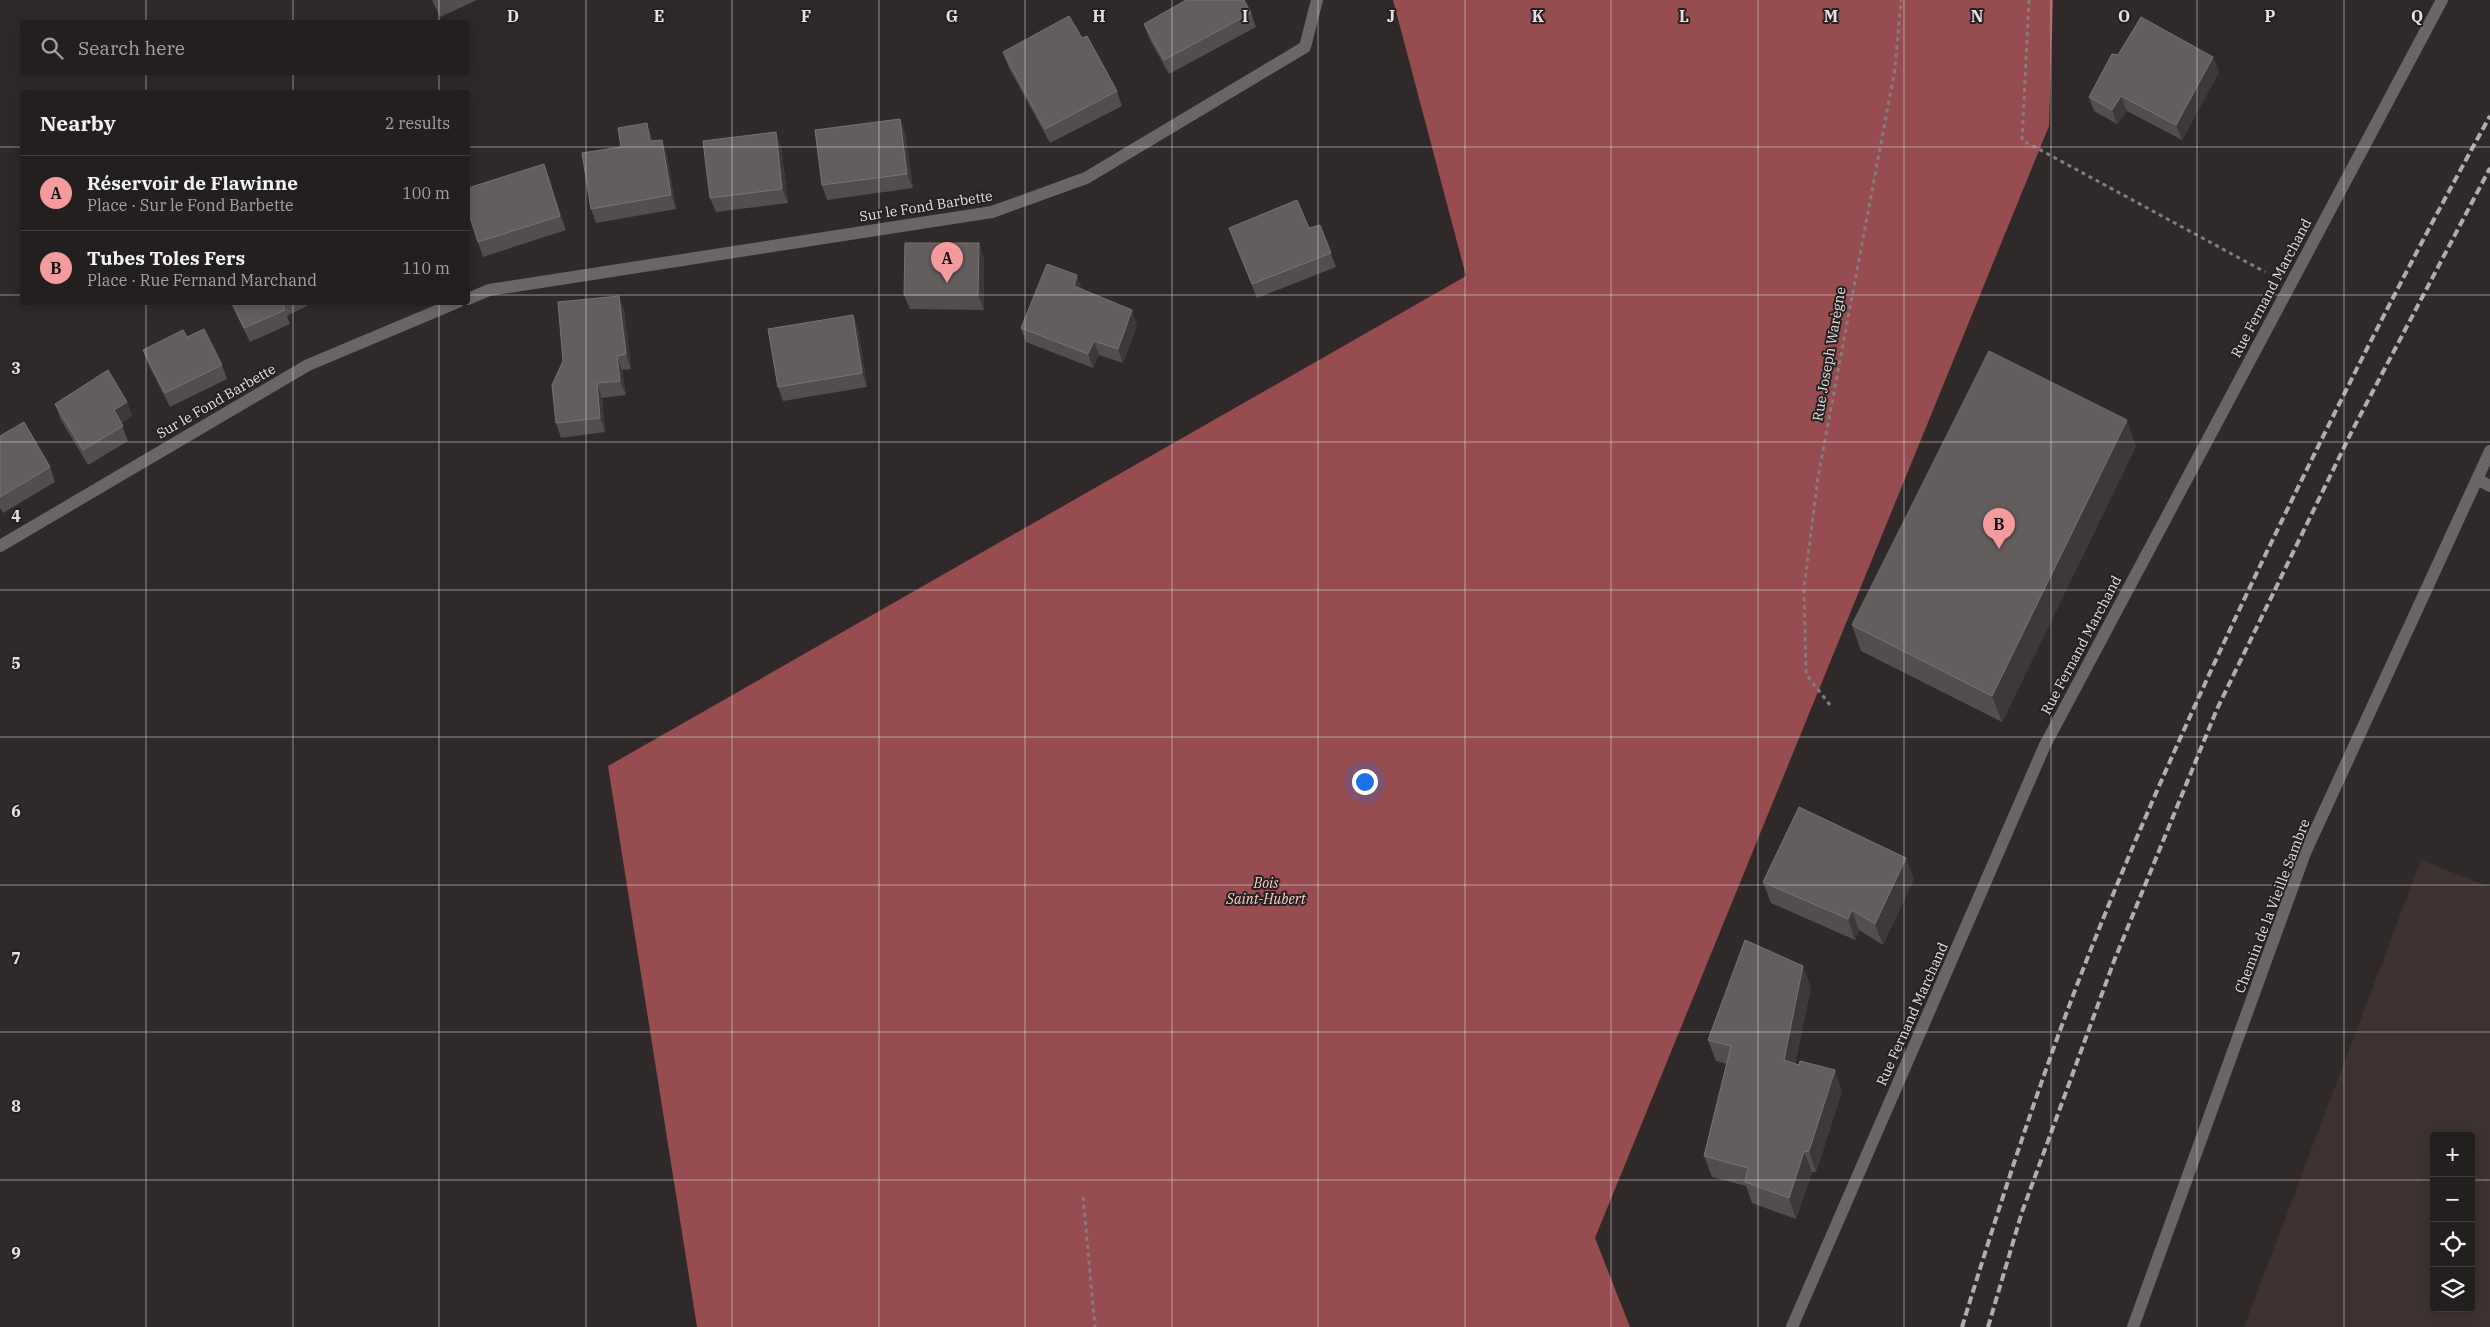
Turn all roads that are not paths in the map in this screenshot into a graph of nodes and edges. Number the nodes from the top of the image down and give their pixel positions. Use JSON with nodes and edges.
{"nodes":[{"id":1,"x":1317,"y":0,"type":"edge"},
{"id":2,"x":2442,"y":0,"type":"edge"},
{"id":3,"x":470,"y":297,"type":"edge"},
{"id":4,"x":451,"y":305,"type":"edge"},
{"id":5,"x":2490,"y":451,"type":"edge"},
{"id":6,"x":2477,"y":479,"type":"junction"},
{"id":7,"x":2490,"y":486,"type":"edge"},
{"id":8,"x":0,"y":546,"type":"edge"},
{"id":9,"x":1792,"y":1327,"type":"edge"},
{"id":10,"x":2133,"y":1327,"type":"edge"}],
"edges":[{"from":1,"to":3,"type":"street","name":"Sur le Fond Barbette"},
{"from":2,"to":9,"type":"street","name":"Rue Fernand Marchand"},
{"from":4,"to":8,"type":"street","name":"Sur le Fond Barbette"},
{"from":5,"to":6,"type":"street","name":"Chemin de la Vieille Sambre"},
{"from":6,"to":7,"type":"street"},
{"from":6,"to":10,"type":"street","name":"Chemin de la Vieille Sambre"}]}
